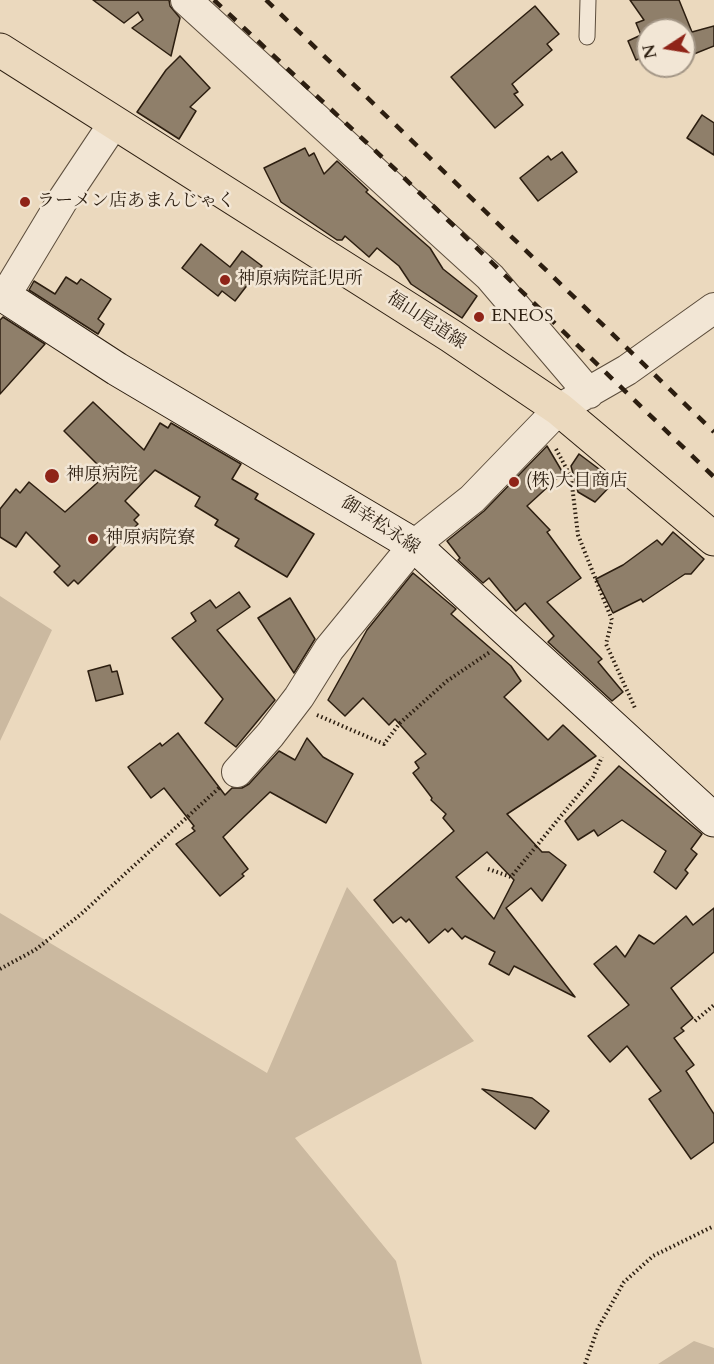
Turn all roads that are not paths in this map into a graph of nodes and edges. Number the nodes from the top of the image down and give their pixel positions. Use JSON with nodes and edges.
{"nodes":[{"id":1,"x":186,"y":0,"type":"edge"},
{"id":2,"x":588,"y":0,"type":"edge"},
{"id":3,"x":587,"y":37,"type":"dead end"},
{"id":4,"x":0,"y":50,"type":"edge"},
{"id":5,"x":114,"y":123,"type":"junction"},
{"id":6,"x":2,"y":297,"type":"edge"},
{"id":7,"x":714,"y":308,"type":"edge"},
{"id":8,"x":589,"y":393,"type":"junction"},
{"id":9,"x":550,"y":420,"type":"junction"},
{"id":10,"x":714,"y":539,"type":"edge"},
{"id":11,"x":414,"y":545,"type":"junction"},
{"id":12,"x":237,"y":772,"type":"road end"},
{"id":13,"x":714,"y":820,"type":"edge"}],
"edges":[{"from":1,"to":8,"type":"street"},
{"from":2,"to":3,"type":"lane"},
{"from":4,"to":5,"type":"main road","name":"福山尾道線"},
{"from":5,"to":6,"type":"street"},
{"from":5,"to":9,"type":"main road","name":"福山尾道線"},
{"from":6,"to":11,"type":"main road","name":"御幸松永線"},
{"from":7,"to":8,"type":"street"},
{"from":8,"to":9,"type":"street"},
{"from":9,"to":10,"type":"main road","name":"福山尾道線"},
{"from":9,"to":11,"type":"street"},
{"from":11,"to":12,"type":"street"},
{"from":11,"to":13,"type":"main road","name":"御幸松永線"}]}
